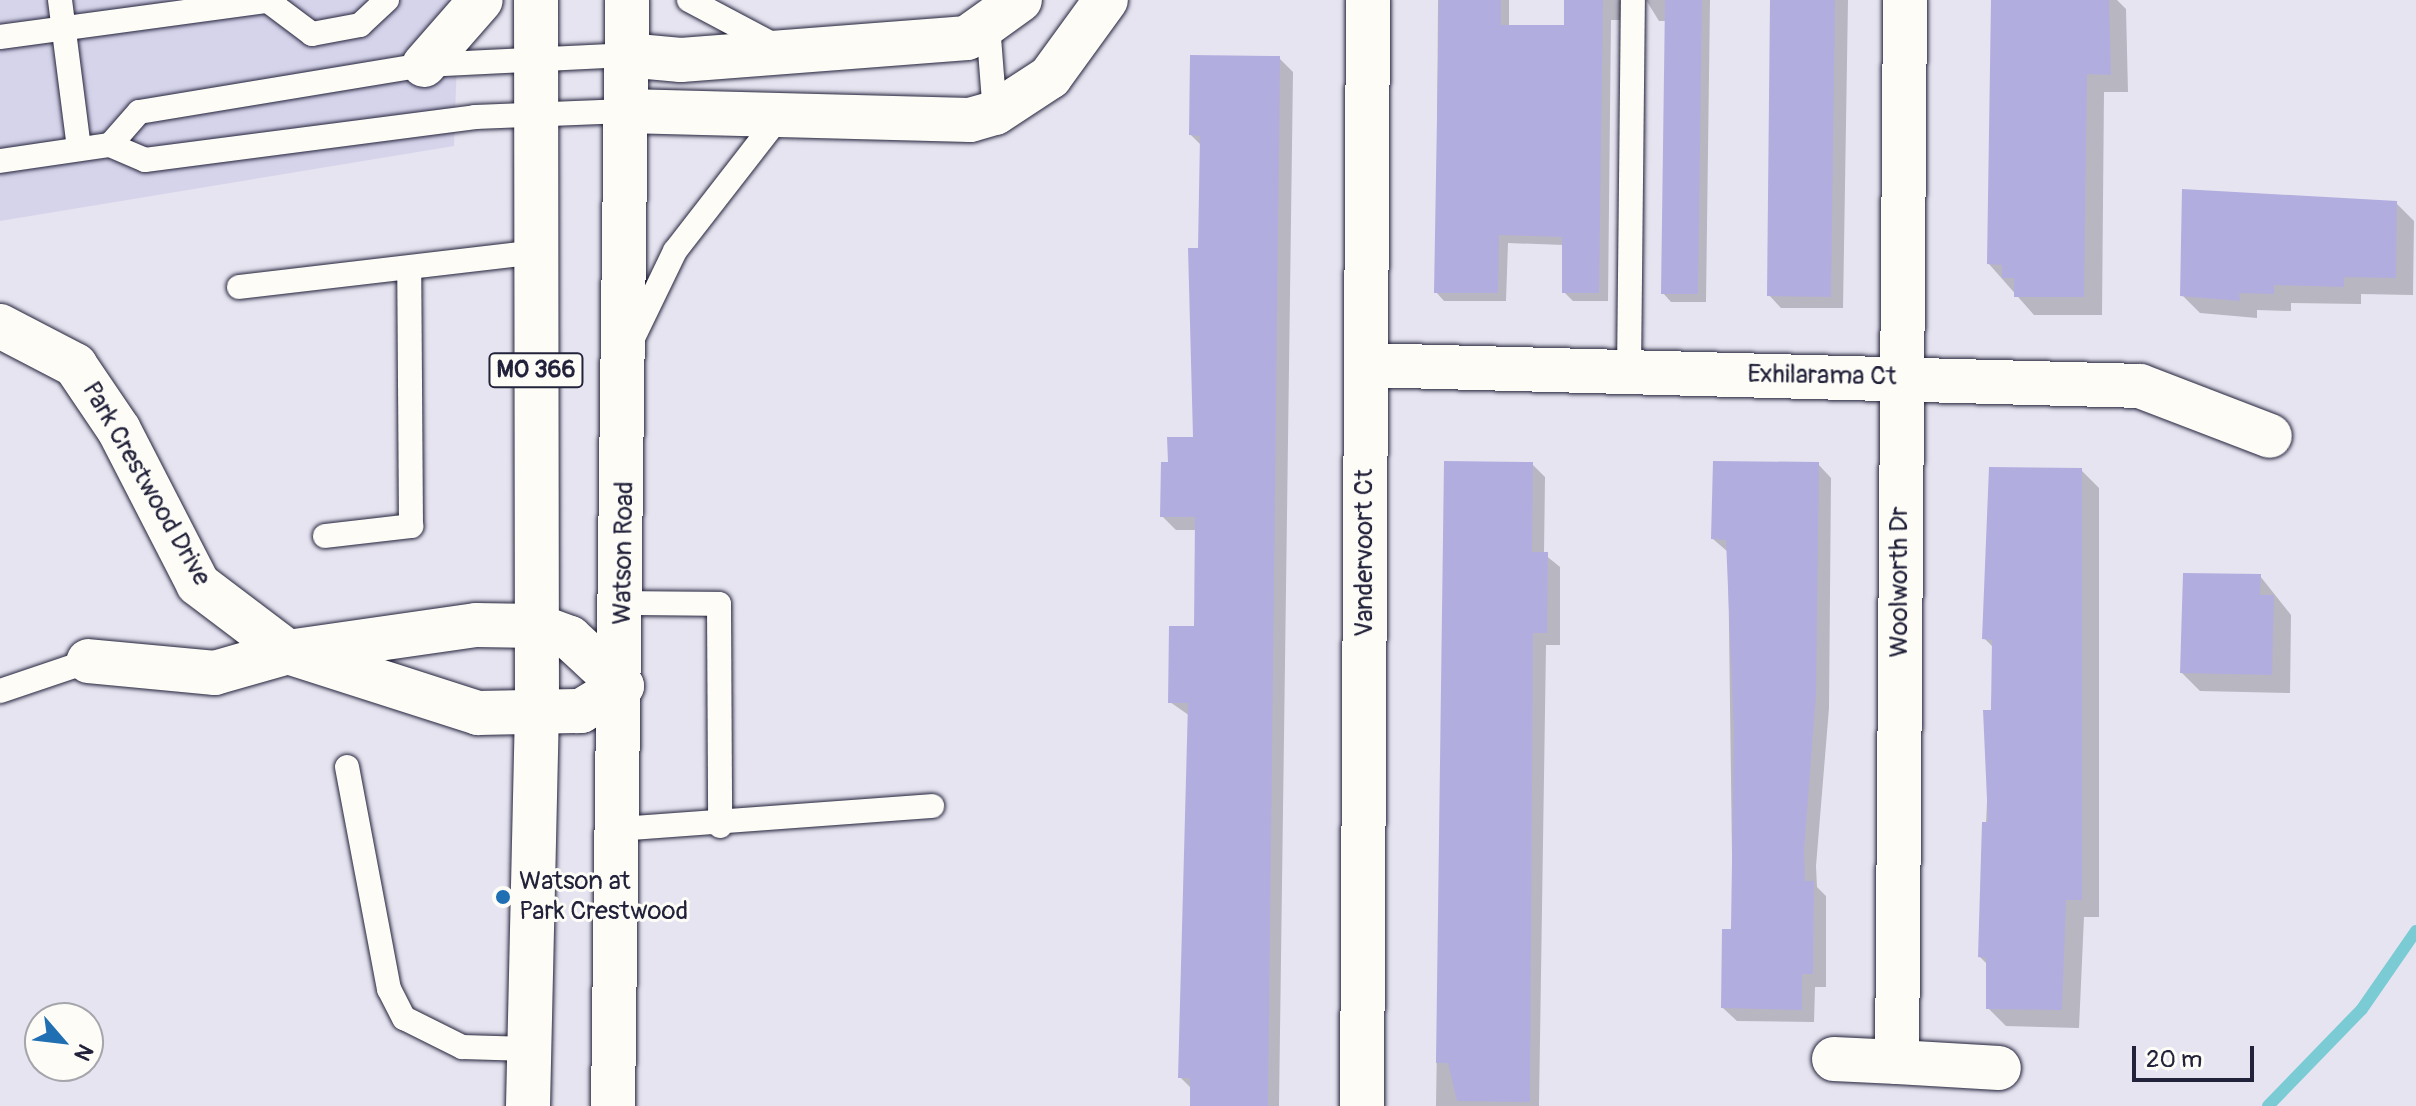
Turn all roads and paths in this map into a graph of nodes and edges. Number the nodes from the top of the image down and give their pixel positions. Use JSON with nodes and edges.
{"nodes":[{"id":1,"x":60,"y":0,"type":"edge"},
{"id":2,"x":275,"y":0,"type":"edge"},
{"id":3,"x":387,"y":0,"type":"edge"},
{"id":4,"x":481,"y":0,"type":"edge"},
{"id":5,"x":536,"y":0,"type":"edge"},
{"id":6,"x":627,"y":0,"type":"edge"},
{"id":7,"x":689,"y":0,"type":"edge"},
{"id":8,"x":1106,"y":0,"type":"edge"},
{"id":9,"x":1368,"y":0,"type":"edge"},
{"id":10,"x":1633,"y":0,"type":"edge"},
{"id":11,"x":1905,"y":0,"type":"edge"},
{"id":12,"x":268,"y":1,"type":"edge"},
{"id":13,"x":179,"y":7,"type":"edge"},
{"id":14,"x":1004,"y":13,"type":"edge"},
{"id":15,"x":64,"y":30,"type":"junction"},
{"id":16,"x":0,"y":37,"type":"edge"},
{"id":17,"x":779,"y":48,"type":"junction"},
{"id":18,"x":626,"y":55,"type":"junction"},
{"id":19,"x":536,"y":56,"type":"junction"},
{"id":20,"x":424,"y":65,"type":"junction"},
{"id":21,"x":626,"y":111,"type":"junction"},
{"id":22,"x":995,"y":113,"type":"junction"},
{"id":23,"x":537,"y":114,"type":"junction"},
{"id":24,"x":778,"y":118,"type":"junction"},
{"id":25,"x":110,"y":145,"type":"junction"},
{"id":26,"x":79,"y":149,"type":"junction"},
{"id":27,"x":0,"y":161,"type":"edge"},
{"id":28,"x":536,"y":252,"type":"junction"},
{"id":29,"x":409,"y":268,"type":"junction"},
{"id":30,"x":239,"y":287,"type":"dead end"},
{"id":31,"x":0,"y":326,"type":"edge"},
{"id":32,"x":626,"y":353,"type":"junction"},
{"id":33,"x":1366,"y":365,"type":"junction"},
{"id":34,"x":1629,"y":372,"type":"junction"},
{"id":35,"x":1901,"y":378,"type":"junction"},
{"id":36,"x":2270,"y":436,"type":"dead end"},
{"id":37,"x":325,"y":536,"type":"dead end"},
{"id":38,"x":624,"y":603,"type":"junction"},
{"id":39,"x":537,"y":626,"type":"junction"},
{"id":40,"x":288,"y":652,"type":"junction"},
{"id":41,"x":89,"y":661,"type":"joint"},
{"id":42,"x":622,"y":686,"type":"junction"},
{"id":43,"x":0,"y":691,"type":"edge"},
{"id":44,"x":537,"y":713,"type":"junction"},
{"id":45,"x":347,"y":767,"type":"dead end"},
{"id":46,"x":932,"y":806,"type":"dead end"},
{"id":47,"x":720,"y":826,"type":"junction"},
{"id":48,"x":619,"y":829,"type":"junction"},
{"id":49,"x":529,"y":1049,"type":"junction"},
{"id":50,"x":1834,"y":1059,"type":"dead end"},
{"id":51,"x":1897,"y":1062,"type":"junction"},
{"id":52,"x":1999,"y":1068,"type":"dead end"},
{"id":53,"x":528,"y":1106,"type":"edge"},
{"id":54,"x":613,"y":1106,"type":"edge"},
{"id":55,"x":1362,"y":1106,"type":"edge"}],
"edges":[{"from":1,"to":15,"type":"lane"},
{"from":2,"to":12,"type":"lane"},
{"from":3,"to":12,"type":"lane"},
{"from":4,"to":20,"type":"street"},
{"from":5,"to":19,"type":"street","number":"MO 366"},
{"from":6,"to":18,"type":"street","name":"Watson Road"},
{"from":7,"to":17,"type":"lane"},
{"from":8,"to":22,"type":"street"},
{"from":9,"to":33,"type":"street","name":"Vandervoort Ct"},
{"from":10,"to":34,"type":"lane"},
{"from":11,"to":35,"type":"street","name":"Woolworth Dr"},
{"from":12,"to":13,"type":"lane"},
{"from":13,"to":15,"type":"lane"},
{"from":14,"to":17,"type":"street"},
{"from":14,"to":22,"type":"lane"},
{"from":15,"to":16,"type":"lane"},
{"from":15,"to":26,"type":"lane"},
{"from":17,"to":18,"type":"street"},
{"from":18,"to":19,"type":"lane"},
{"from":18,"to":21,"type":"street","name":"Watson Road"},
{"from":19,"to":20,"type":"lane"},
{"from":19,"to":23,"type":"street","number":"MO 366"},
{"from":20,"to":25,"type":"lane"},
{"from":21,"to":23,"type":"lane"},
{"from":21,"to":24,"type":"street"},
{"from":21,"to":32,"type":"street","name":"Watson Road"},
{"from":22,"to":24,"type":"street"},
{"from":23,"to":25,"type":"lane"},
{"from":23,"to":28,"type":"street","number":"MO 366"},
{"from":24,"to":32,"type":"lane"},
{"from":25,"to":26,"type":"lane"},
{"from":26,"to":27,"type":"lane"},
{"from":28,"to":29,"type":"lane"},
{"from":28,"to":39,"type":"street","number":"MO 366"},
{"from":29,"to":30,"type":"lane"},
{"from":29,"to":37,"type":"lane"},
{"from":31,"to":40,"type":"street","name":"Park Crestwood Drive"},
{"from":32,"to":38,"type":"street","name":"Watson Road"},
{"from":33,"to":34,"type":"street","name":"Exhilarama Ct"},
{"from":33,"to":55,"type":"street","name":"Vandervoort Ct"},
{"from":34,"to":35,"type":"street","name":"Exhilarama Ct"},
{"from":35,"to":36,"type":"street","name":"Exhilarama Ct"},
{"from":35,"to":51,"type":"street","name":"Woolworth Dr"},
{"from":38,"to":42,"type":"street","name":"Watson Road"},
{"from":38,"to":47,"type":"lane"},
{"from":39,"to":40,"type":"street"},
{"from":39,"to":42,"type":"street"},
{"from":39,"to":44,"type":"street","number":"MO 366"},
{"from":40,"to":41,"type":"street"},
{"from":40,"to":44,"type":"street","name":"Park Crestwood Drive"},
{"from":41,"to":43,"type":"lane"},
{"from":42,"to":44,"type":"street","name":"Park Crestwood Drive"},
{"from":42,"to":48,"type":"street","name":"Watson Road"},
{"from":44,"to":49,"type":"street","number":"MO 366"},
{"from":45,"to":49,"type":"lane"},
{"from":46,"to":47,"type":"lane"},
{"from":47,"to":48,"type":"lane"},
{"from":48,"to":54,"type":"street","name":"Watson Road"},
{"from":49,"to":53,"type":"street","number":"MO 366"},
{"from":50,"to":51,"type":"street"},
{"from":51,"to":52,"type":"street"}]}
